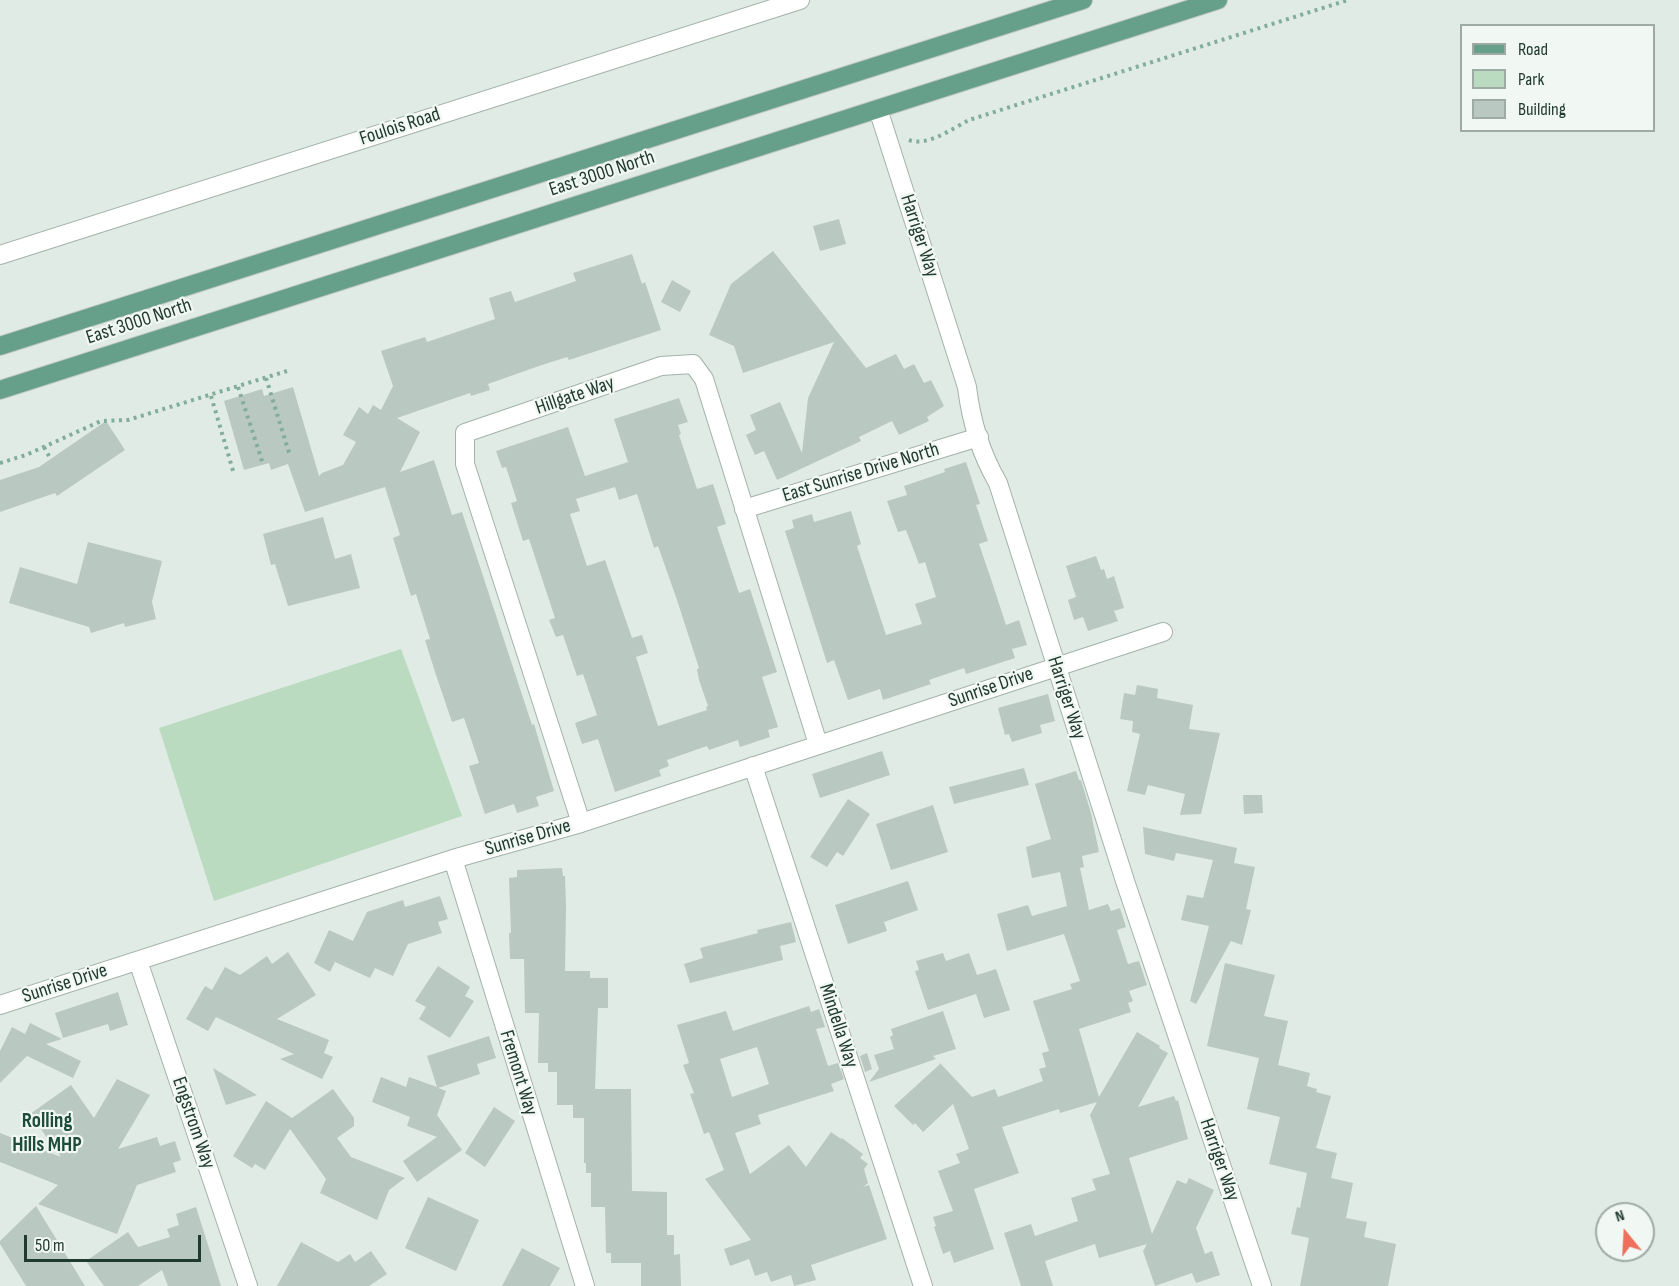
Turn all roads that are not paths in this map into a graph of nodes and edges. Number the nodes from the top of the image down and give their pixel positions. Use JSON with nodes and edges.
{"nodes":[{"id":1,"x":800,"y":0,"type":"edge"},
{"id":2,"x":1083,"y":0,"type":"edge"},
{"id":3,"x":1218,"y":0,"type":"edge"},
{"id":4,"x":878,"y":109,"type":"junction"},
{"id":5,"x":0,"y":255,"type":"edge"},
{"id":6,"x":0,"y":346,"type":"edge"},
{"id":7,"x":0,"y":390,"type":"edge"},
{"id":8,"x":979,"y":437,"type":"junction"},
{"id":9,"x":744,"y":509,"type":"junction"},
{"id":10,"x":1163,"y":632,"type":"dead end"},
{"id":11,"x":1055,"y":666,"type":"junction"},
{"id":12,"x":818,"y":744,"type":"junction"},
{"id":13,"x":753,"y":766,"type":"junction"},
{"id":14,"x":581,"y":823,"type":"junction"},
{"id":15,"x":453,"y":859,"type":"junction"},
{"id":16,"x":138,"y":961,"type":"junction"},
{"id":17,"x":0,"y":1005,"type":"edge"},
{"id":18,"x":248,"y":1286,"type":"edge"},
{"id":19,"x":585,"y":1286,"type":"edge"},
{"id":20,"x":923,"y":1286,"type":"edge"},
{"id":21,"x":1263,"y":1286,"type":"edge"}],
"edges":[{"from":1,"to":5,"type":"street","name":"Foulois Road"},
{"from":2,"to":6,"type":"main road","name":"East 3000 North"},
{"from":3,"to":4,"type":"main road","name":"East 3000 North"},
{"from":4,"to":7,"type":"main road","name":"East 3000 North"},
{"from":4,"to":8,"type":"street","name":"Harriger Way"},
{"from":8,"to":9,"type":"street","name":"East Sunrise Drive North"},
{"from":8,"to":11,"type":"street","name":"Harriger Way"},
{"from":9,"to":12,"type":"street","name":"Hillgate Way"},
{"from":9,"to":14,"type":"street","name":"Hillgate Way"},
{"from":10,"to":11,"type":"street"},
{"from":11,"to":12,"type":"street","name":"Sunrise Drive"},
{"from":11,"to":21,"type":"street","name":"Harriger Way"},
{"from":12,"to":13,"type":"street","name":"Sunrise Drive"},
{"from":13,"to":14,"type":"street","name":"Sunrise Drive"},
{"from":13,"to":20,"type":"street","name":"Mindella Way"},
{"from":14,"to":15,"type":"street","name":"Sunrise Drive"},
{"from":15,"to":16,"type":"street","name":"Sunrise Drive"},
{"from":15,"to":19,"type":"street","name":"Fremont Way"},
{"from":16,"to":17,"type":"street","name":"Sunrise Drive"},
{"from":16,"to":18,"type":"street","name":"Engstrom Way"}]}
